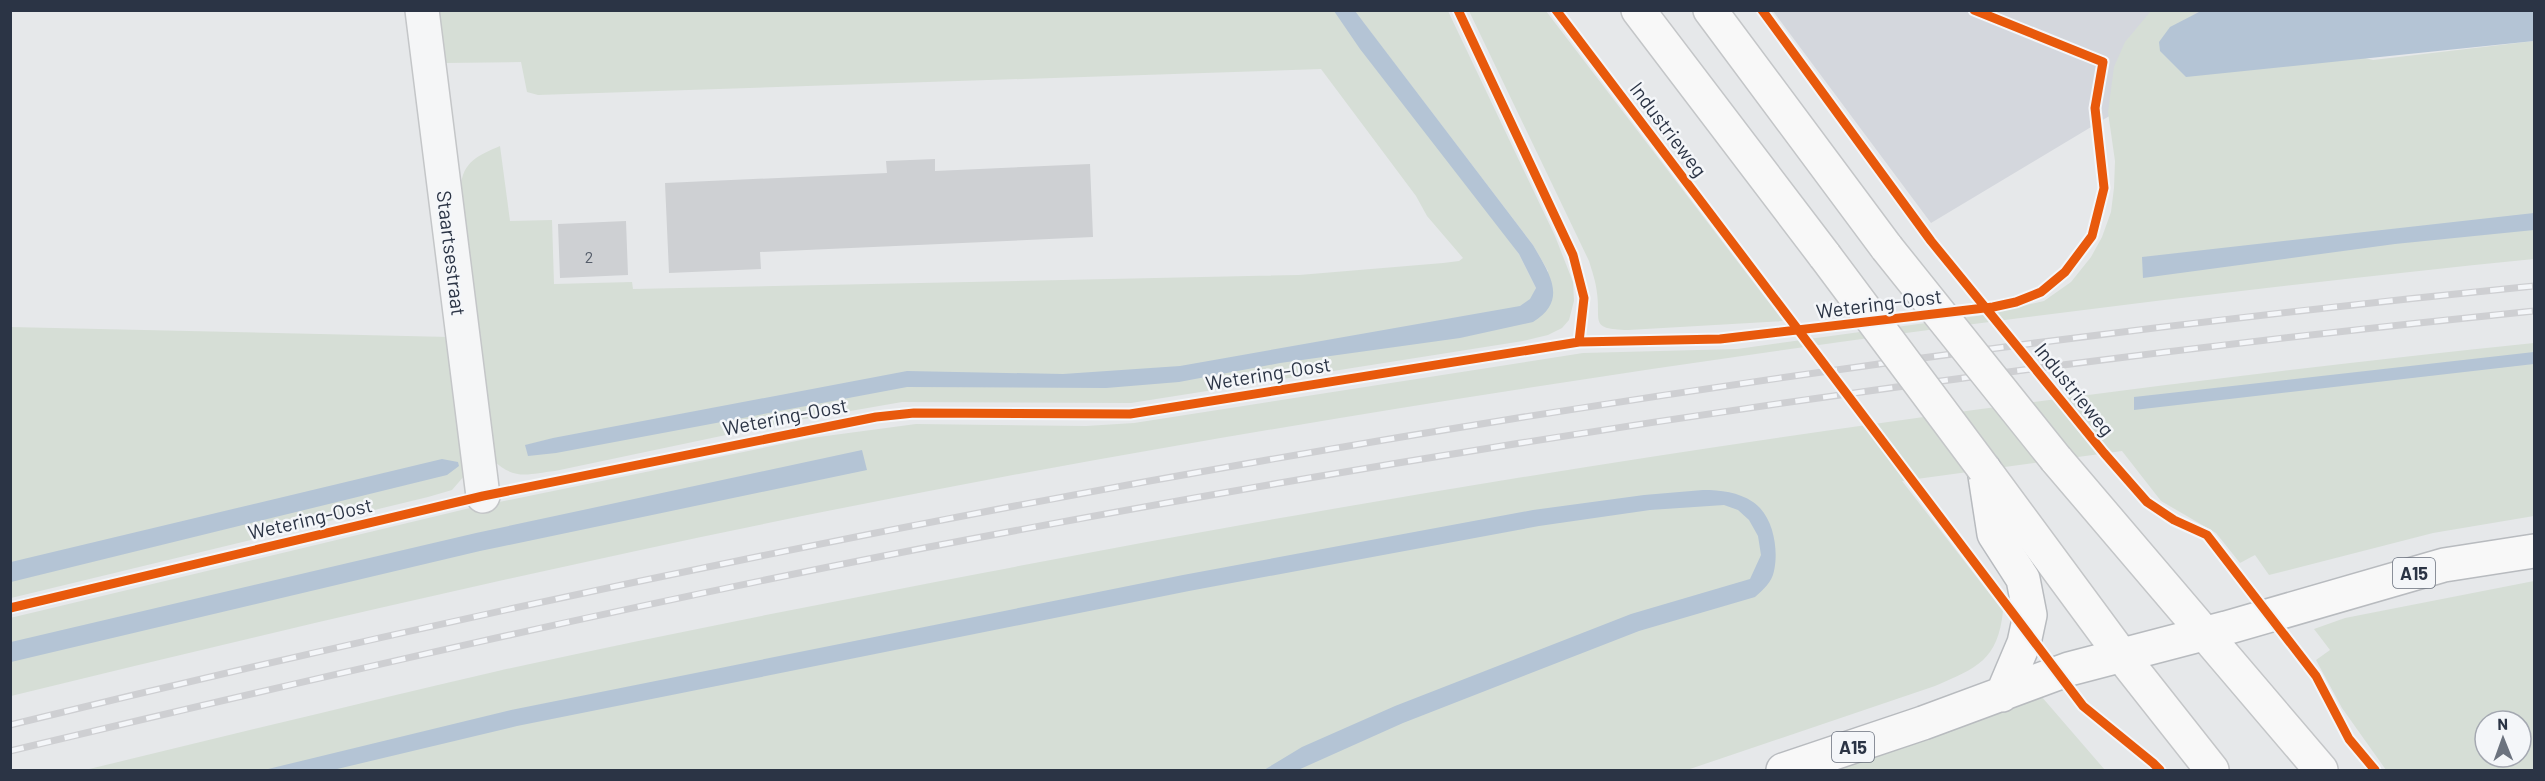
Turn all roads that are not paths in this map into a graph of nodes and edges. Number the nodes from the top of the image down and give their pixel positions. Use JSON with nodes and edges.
{"nodes":[{"id":1,"x":422,"y":10,"type":"edge"},
{"id":2,"x":1638,"y":10,"type":"edge"},
{"id":3,"x":1710,"y":10,"type":"edge"},
{"id":4,"x":1984,"y":469,"type":"junction"},
{"id":5,"x":483,"y":496,"type":"dead end"},
{"id":6,"x":2535,"y":551,"type":"edge"},
{"id":7,"x":2205,"y":634,"type":"junction"},
{"id":8,"x":2122,"y":656,"type":"junction"},
{"id":9,"x":2002,"y":694,"type":"junction"},
{"id":10,"x":1783,"y":771,"type":"edge"},
{"id":11,"x":2212,"y":771,"type":"edge"},
{"id":12,"x":2321,"y":771,"type":"edge"}],
"edges":[{"from":1,"to":5,"type":"street","name":"Staartsestraat"},
{"from":2,"to":4,"type":"main road","bridge":true},
{"from":3,"to":7,"type":"main road","bridge":true},
{"from":4,"to":8,"type":"main road"},
{"from":4,"to":9,"type":"main road"},
{"from":6,"to":7,"type":"main road","number":"A15"},
{"from":7,"to":8,"type":"main road","number":"A15"},
{"from":7,"to":12,"type":"main road"},
{"from":8,"to":9,"type":"main road","number":"A15"},
{"from":8,"to":11,"type":"main road"},
{"from":9,"to":10,"type":"main road","number":"A15"}]}
